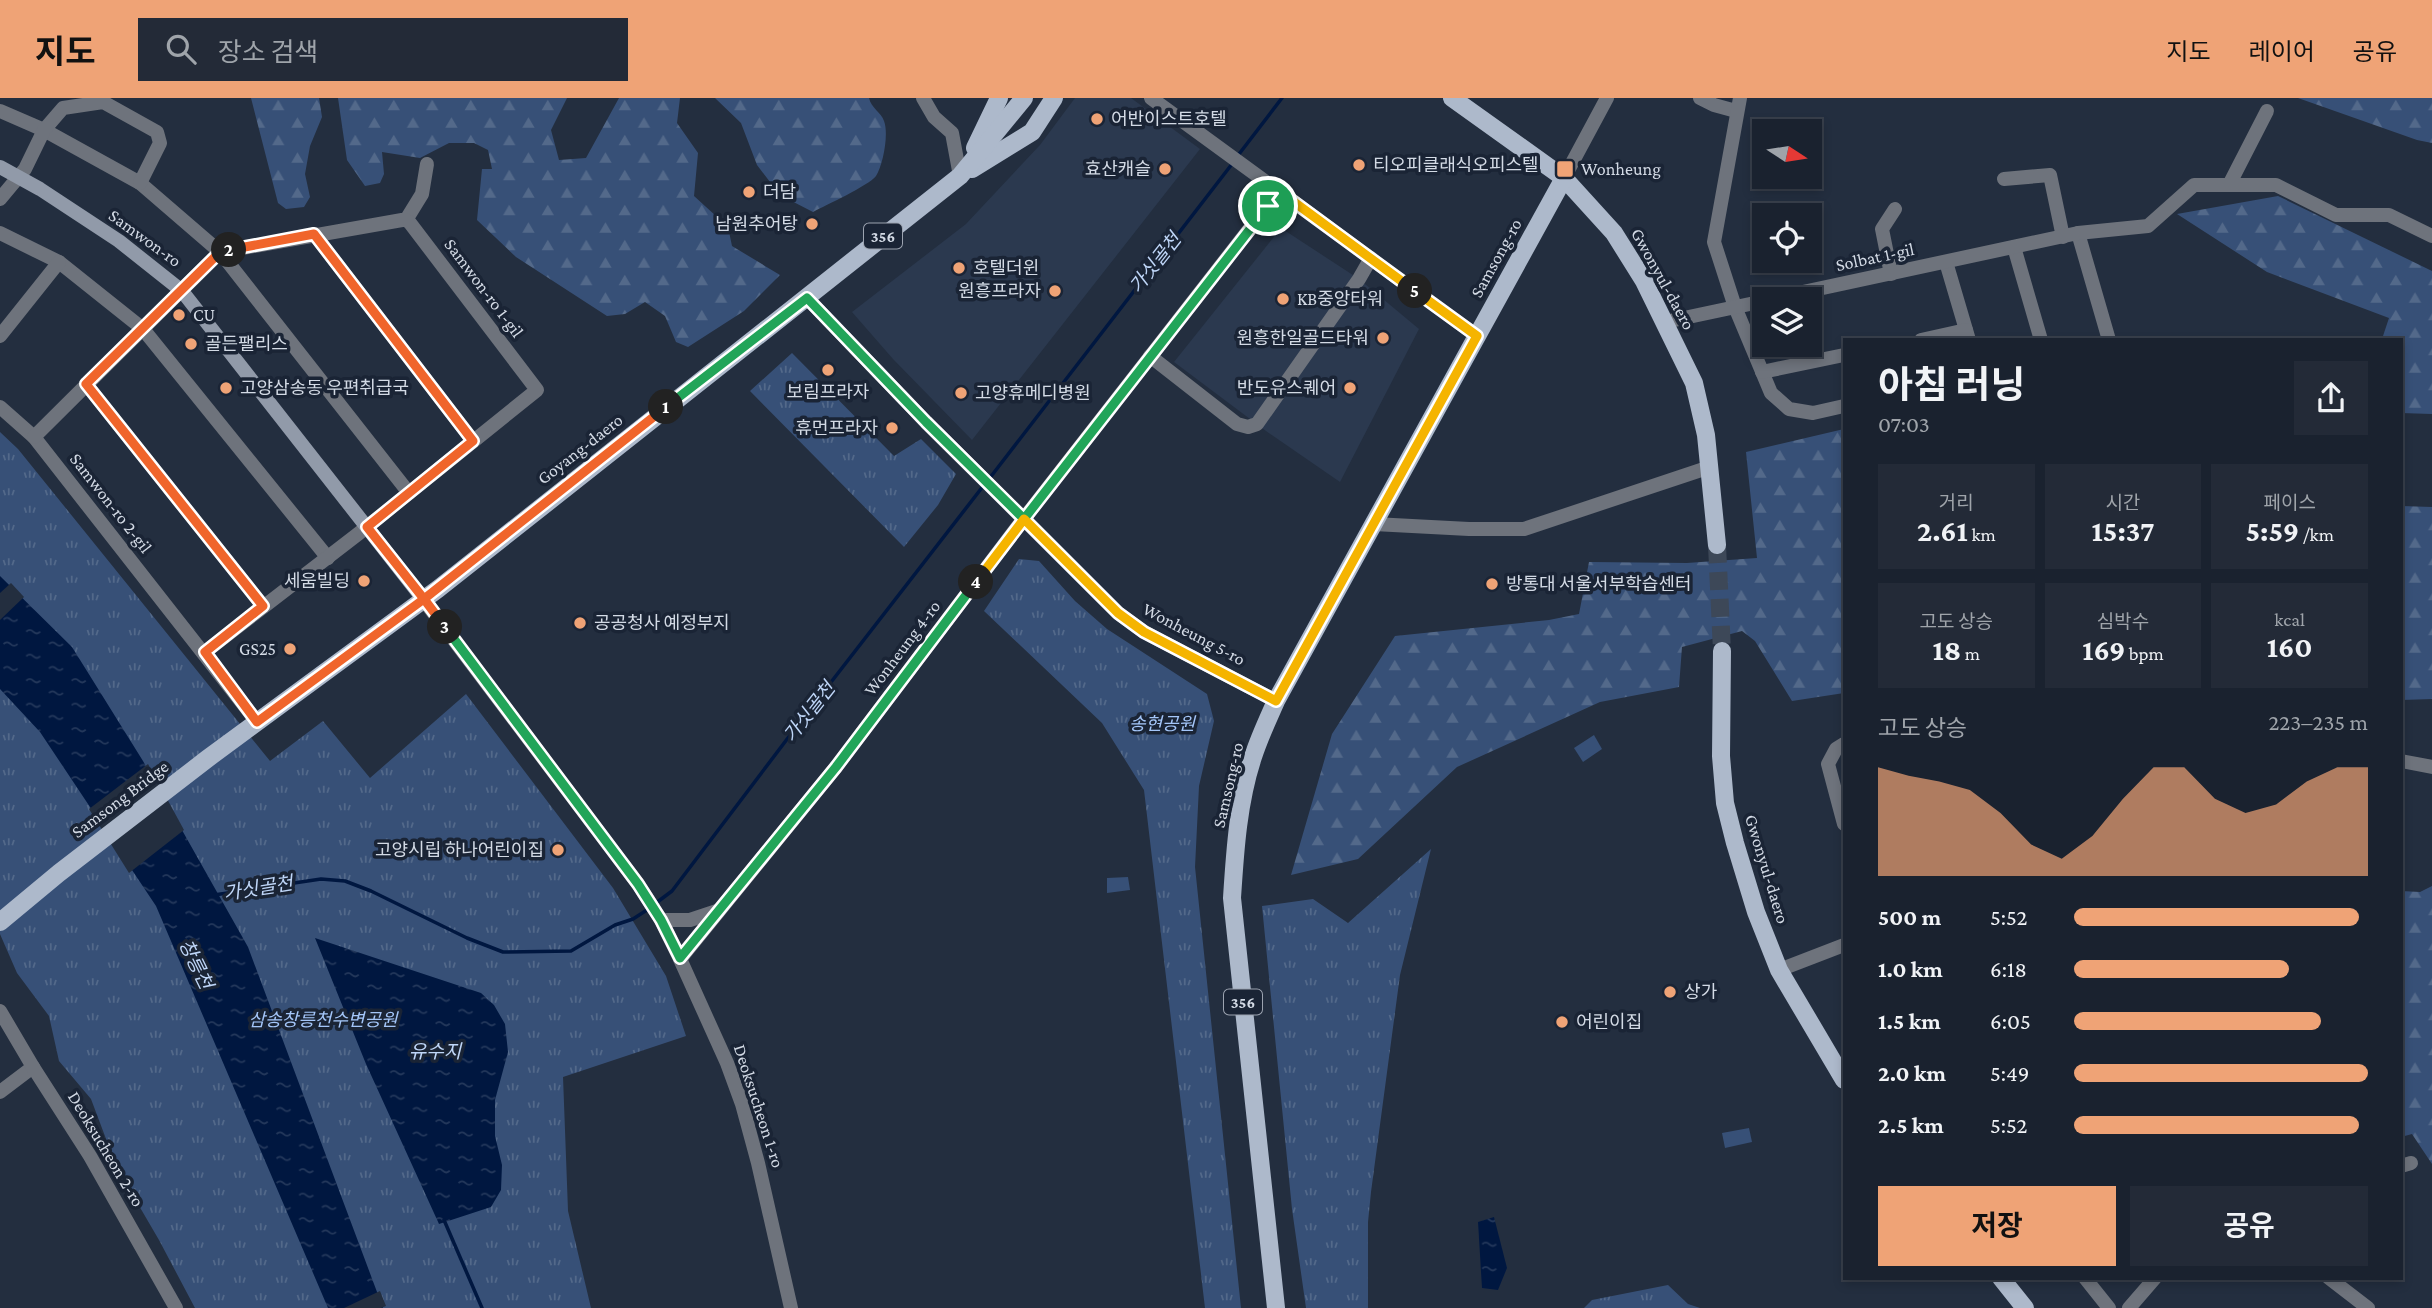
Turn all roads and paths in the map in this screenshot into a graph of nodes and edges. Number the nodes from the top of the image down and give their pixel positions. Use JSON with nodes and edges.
{"nodes":[{"id":1,"x":923,"y":98,"type":"edge"},
{"id":2,"x":999,"y":98,"type":"edge"},
{"id":3,"x":1024,"y":98,"type":"edge"},
{"id":4,"x":1054,"y":98,"type":"edge"},
{"id":5,"x":1152,"y":98,"type":"edge"},
{"id":6,"x":1452,"y":98,"type":"edge"},
{"id":7,"x":1607,"y":98,"type":"edge"},
{"id":8,"x":1700,"y":98,"type":"edge"},
{"id":9,"x":1738,"y":104,"type":"edge"},
{"id":10,"x":0,"y":111,"type":"edge"},
{"id":11,"x":2267,"y":111,"type":"dead end"},
{"id":12,"x":44,"y":130,"type":"junction"},
{"id":13,"x":427,"y":164,"type":"dead end"},
{"id":14,"x":0,"y":167,"type":"edge"},
{"id":15,"x":18,"y":176,"type":"junction"},
{"id":16,"x":961,"y":176,"type":"junction"},
{"id":17,"x":1564,"y":178,"type":"junction"},
{"id":18,"x":2004,"y":179,"type":"dead end"},
{"id":19,"x":141,"y":183,"type":"junction"},
{"id":20,"x":2229,"y":185,"type":"junction"},
{"id":21,"x":1279,"y":191,"type":"junction"},
{"id":22,"x":0,"y":199,"type":"edge"},
{"id":23,"x":1895,"y":209,"type":"dead end"},
{"id":24,"x":407,"y":220,"type":"junction"},
{"id":25,"x":0,"y":233,"type":"edge"},
{"id":26,"x":2078,"y":233,"type":"junction"},
{"id":27,"x":314,"y":234,"type":"junction"},
{"id":28,"x":2432,"y":236,"type":"edge"},
{"id":29,"x":2063,"y":237,"type":"junction"},
{"id":30,"x":2014,"y":247,"type":"junction"},
{"id":31,"x":220,"y":252,"type":"junction"},
{"id":32,"x":1371,"y":258,"type":"junction"},
{"id":33,"x":59,"y":262,"type":"junction"},
{"id":34,"x":1946,"y":262,"type":"junction"},
{"id":35,"x":1891,"y":274,"type":"junction"},
{"id":36,"x":1822,"y":288,"type":"edge"},
{"id":37,"x":182,"y":290,"type":"junction"},
{"id":38,"x":807,"y":298,"type":"junction"},
{"id":39,"x":1752,"y":303,"type":"edge"},
{"id":40,"x":1735,"y":307,"type":"junction"},
{"id":41,"x":1665,"y":322,"type":"junction"},
{"id":42,"x":143,"y":329,"type":"junction"},
{"id":43,"x":0,"y":335,"type":"edge"},
{"id":44,"x":1968,"y":335,"type":"edge"},
{"id":45,"x":1477,"y":336,"type":"junction"},
{"id":46,"x":1940,"y":338,"type":"edge"},
{"id":47,"x":2039,"y":338,"type":"edge"},
{"id":48,"x":2108,"y":338,"type":"edge"},
{"id":49,"x":1843,"y":355,"type":"edge"},
{"id":50,"x":1150,"y":356,"type":"junction"},
{"id":51,"x":1762,"y":372,"type":"junction"},
{"id":52,"x":86,"y":384,"type":"junction"},
{"id":53,"x":1843,"y":406,"type":"edge"},
{"id":54,"x":0,"y":407,"type":"edge"},
{"id":55,"x":34,"y":437,"type":"junction"},
{"id":56,"x":473,"y":441,"type":"junction"},
{"id":57,"x":1710,"y":467,"type":"junction"},
{"id":58,"x":409,"y":493,"type":"junction"},
{"id":59,"x":1024,"y":519,"type":"junction"},
{"id":60,"x":1374,"y":524,"type":"junction"},
{"id":61,"x":367,"y":527,"type":"junction"},
{"id":62,"x":1717,"y":545,"type":"tunnel mouth"},
{"id":63,"x":328,"y":558,"type":"junction"},
{"id":64,"x":424,"y":599,"type":"junction"},
{"id":65,"x":263,"y":606,"type":"junction"},
{"id":66,"x":1721,"y":651,"type":"tunnel mouth"},
{"id":67,"x":205,"y":652,"type":"junction"},
{"id":68,"x":1276,"y":701,"type":"junction"},
{"id":69,"x":257,"y":722,"type":"junction"},
{"id":70,"x":1843,"y":745,"type":"edge"},
{"id":71,"x":207,"y":759,"type":"joint"},
{"id":72,"x":2403,"y":761,"type":"edge"},
{"id":73,"x":2432,"y":767,"type":"edge"},
{"id":74,"x":1843,"y":820,"type":"edge"},
{"id":75,"x":718,"y":911,"type":"junction"},
{"id":76,"x":0,"y":922,"type":"edge"},
{"id":77,"x":667,"y":922,"type":"junction"},
{"id":78,"x":1843,"y":945,"type":"edge"},
{"id":79,"x":680,"y":958,"type":"junction"},
{"id":80,"x":1779,"y":970,"type":"junction"},
{"id":81,"x":0,"y":1011,"type":"edge"},
{"id":82,"x":33,"y":1067,"type":"junction"},
{"id":83,"x":1843,"y":1078,"type":"edge"},
{"id":84,"x":0,"y":1092,"type":"edge"},
{"id":85,"x":2003,"y":1280,"type":"edge"},
{"id":86,"x":2087,"y":1280,"type":"edge"},
{"id":87,"x":2153,"y":1280,"type":"edge"},
{"id":88,"x":2332,"y":1280,"type":"edge"},
{"id":89,"x":2133,"y":1305,"type":"edge"},
{"id":90,"x":176,"y":1308,"type":"edge"},
{"id":91,"x":790,"y":1308,"type":"edge"},
{"id":92,"x":1276,"y":1308,"type":"edge"},
{"id":93,"x":2025,"y":1308,"type":"edge"},
{"id":94,"x":2109,"y":1308,"type":"edge"},
{"id":95,"x":2368,"y":1308,"type":"edge"}],
"edges":[{"from":1,"to":16,"type":"street"},
{"from":2,"to":16,"type":"main road"},
{"from":3,"to":16,"type":"main road","name":"Goyang-daero","number":"356"},
{"from":4,"to":16,"type":"main road"},
{"from":5,"to":21,"type":"street"},
{"from":6,"to":17,"type":"main road","name":"Gwonyul-daero"},
{"from":7,"to":17,"type":"street"},
{"from":8,"to":9,"type":"street"},
{"from":9,"to":40,"type":"street"},
{"from":10,"to":12,"type":"street"},
{"from":11,"to":20,"type":"street"},
{"from":12,"to":15,"type":"street"},
{"from":12,"to":19,"type":"street"},
{"from":12,"to":19,"type":"street"},
{"from":13,"to":24,"type":"street"},
{"from":14,"to":15,"type":"main road","name":"Samwon-ro"},
{"from":15,"to":22,"type":"street"},
{"from":15,"to":37,"type":"main road","name":"Samwon-ro"},
{"from":16,"to":38,"type":"main road","name":"Goyang-daero","number":"356"},
{"from":17,"to":41,"type":"main road","name":"Gwonyul-daero"},
{"from":17,"to":45,"type":"main road","name":"Samsong-ro"},
{"from":18,"to":29,"type":"street"},
{"from":19,"to":31,"type":"street"},
{"from":20,"to":26,"type":"street","name":"Solbat 1-gil"},
{"from":20,"to":28,"type":"street","name":"Solbat 1-gil"},
{"from":21,"to":32,"type":"street"},
{"from":21,"to":50,"type":"street","name":"Wonheung 4-ro"},
{"from":23,"to":35,"type":"street"},
{"from":24,"to":27,"type":"street"},
{"from":24,"to":56,"type":"street","name":"Samwon-ro 1-gil"},
{"from":25,"to":33,"type":"street"},
{"from":26,"to":29,"type":"street","name":"Solbat 1-gil"},
{"from":26,"to":48,"type":"street"},
{"from":27,"to":31,"type":"street"},
{"from":27,"to":56,"type":"street"},
{"from":29,"to":30,"type":"street","name":"Solbat 1-gil"},
{"from":30,"to":34,"type":"street","name":"Solbat 1-gil"},
{"from":30,"to":47,"type":"street"},
{"from":31,"to":37,"type":"street"},
{"from":31,"to":58,"type":"street"},
{"from":32,"to":45,"type":"street"},
{"from":32,"to":50,"type":"street"},
{"from":33,"to":42,"type":"street"},
{"from":33,"to":43,"type":"street"},
{"from":34,"to":35,"type":"street","name":"Solbat 1-gil"},
{"from":34,"to":44,"type":"street"},
{"from":35,"to":36,"type":"street","name":"Solbat 1-gil"},
{"from":37,"to":42,"type":"street"},
{"from":37,"to":61,"type":"main road","name":"Samwon-ro"},
{"from":38,"to":59,"type":"main road","name":"Wonheung 5-ro"},
{"from":38,"to":64,"type":"main road","name":"Goyang-daero"},
{"from":39,"to":40,"type":"street"},
{"from":40,"to":41,"type":"street"},
{"from":40,"to":51,"type":"street"},
{"from":41,"to":57,"type":"main road","name":"Gwonyul-daero"},
{"from":42,"to":52,"type":"street"},
{"from":42,"to":63,"type":"street"},
{"from":44,"to":46,"type":"street"},
{"from":45,"to":60,"type":"main road","name":"Samsong-ro"},
{"from":49,"to":51,"type":"street"},
{"from":50,"to":59,"type":"street","name":"Wonheung 4-ro"},
{"from":51,"to":53,"type":"street"},
{"from":52,"to":55,"type":"street"},
{"from":52,"to":65,"type":"street"},
{"from":54,"to":55,"type":"street","name":"Samwon-ro 2-gil"},
{"from":55,"to":67,"type":"street","name":"Samwon-ro 2-gil"},
{"from":56,"to":58,"type":"street","name":"Samwon-ro 1-gil"},
{"from":57,"to":60,"type":"street"},
{"from":57,"to":62,"type":"main road","name":"Gwonyul-daero"},
{"from":58,"to":61,"type":"street","name":"Samwon-ro 1-gil"},
{"from":59,"to":68,"type":"main road","name":"Wonheung 5-ro"},
{"from":59,"to":75,"type":"street","name":"Wonheung 4-ro"},
{"from":60,"to":68,"type":"main road","name":"Samsong-ro"},
{"from":61,"to":63,"type":"street"},
{"from":61,"to":64,"type":"main road","name":"Samwon-ro"},
{"from":63,"to":65,"type":"street"},
{"from":64,"to":69,"type":"main road","name":"Goyang-daero"},
{"from":64,"to":77,"type":"street","name":"Deoksucheon 1-ro"},
{"from":65,"to":67,"type":"street"},
{"from":66,"to":80,"type":"main road","name":"Gwonyul-daero"},
{"from":67,"to":69,"type":"street","name":"Samwon-ro 2-gil"},
{"from":68,"to":92,"type":"main road","name":"Samsong-ro","number":"356"},
{"from":69,"to":71,"type":"main road","name":"Goyang-daero"},
{"from":70,"to":74,"type":"street"},
{"from":71,"to":76,"type":"main road","name":"Samsong Bridge"},
{"from":72,"to":73,"type":"street"},
{"from":75,"to":77,"type":"street"},
{"from":75,"to":79,"type":"street","name":"Wonheung 4-ro"},
{"from":77,"to":79,"type":"street","name":"Deoksucheon 1-ro"},
{"from":78,"to":80,"type":"street"},
{"from":79,"to":91,"type":"street","name":"Deoksucheon 1-ro"},
{"from":80,"to":83,"type":"main road","name":"Gwonyul-daero"},
{"from":81,"to":82,"type":"street","name":"Deoksucheon 2-ro"},
{"from":82,"to":84,"type":"street"},
{"from":82,"to":90,"type":"street","name":"Deoksucheon 2-ro"},
{"from":85,"to":93,"type":"main road"},
{"from":86,"to":94,"type":"street"},
{"from":87,"to":89,"type":"street"},
{"from":88,"to":95,"type":"street"}]}
